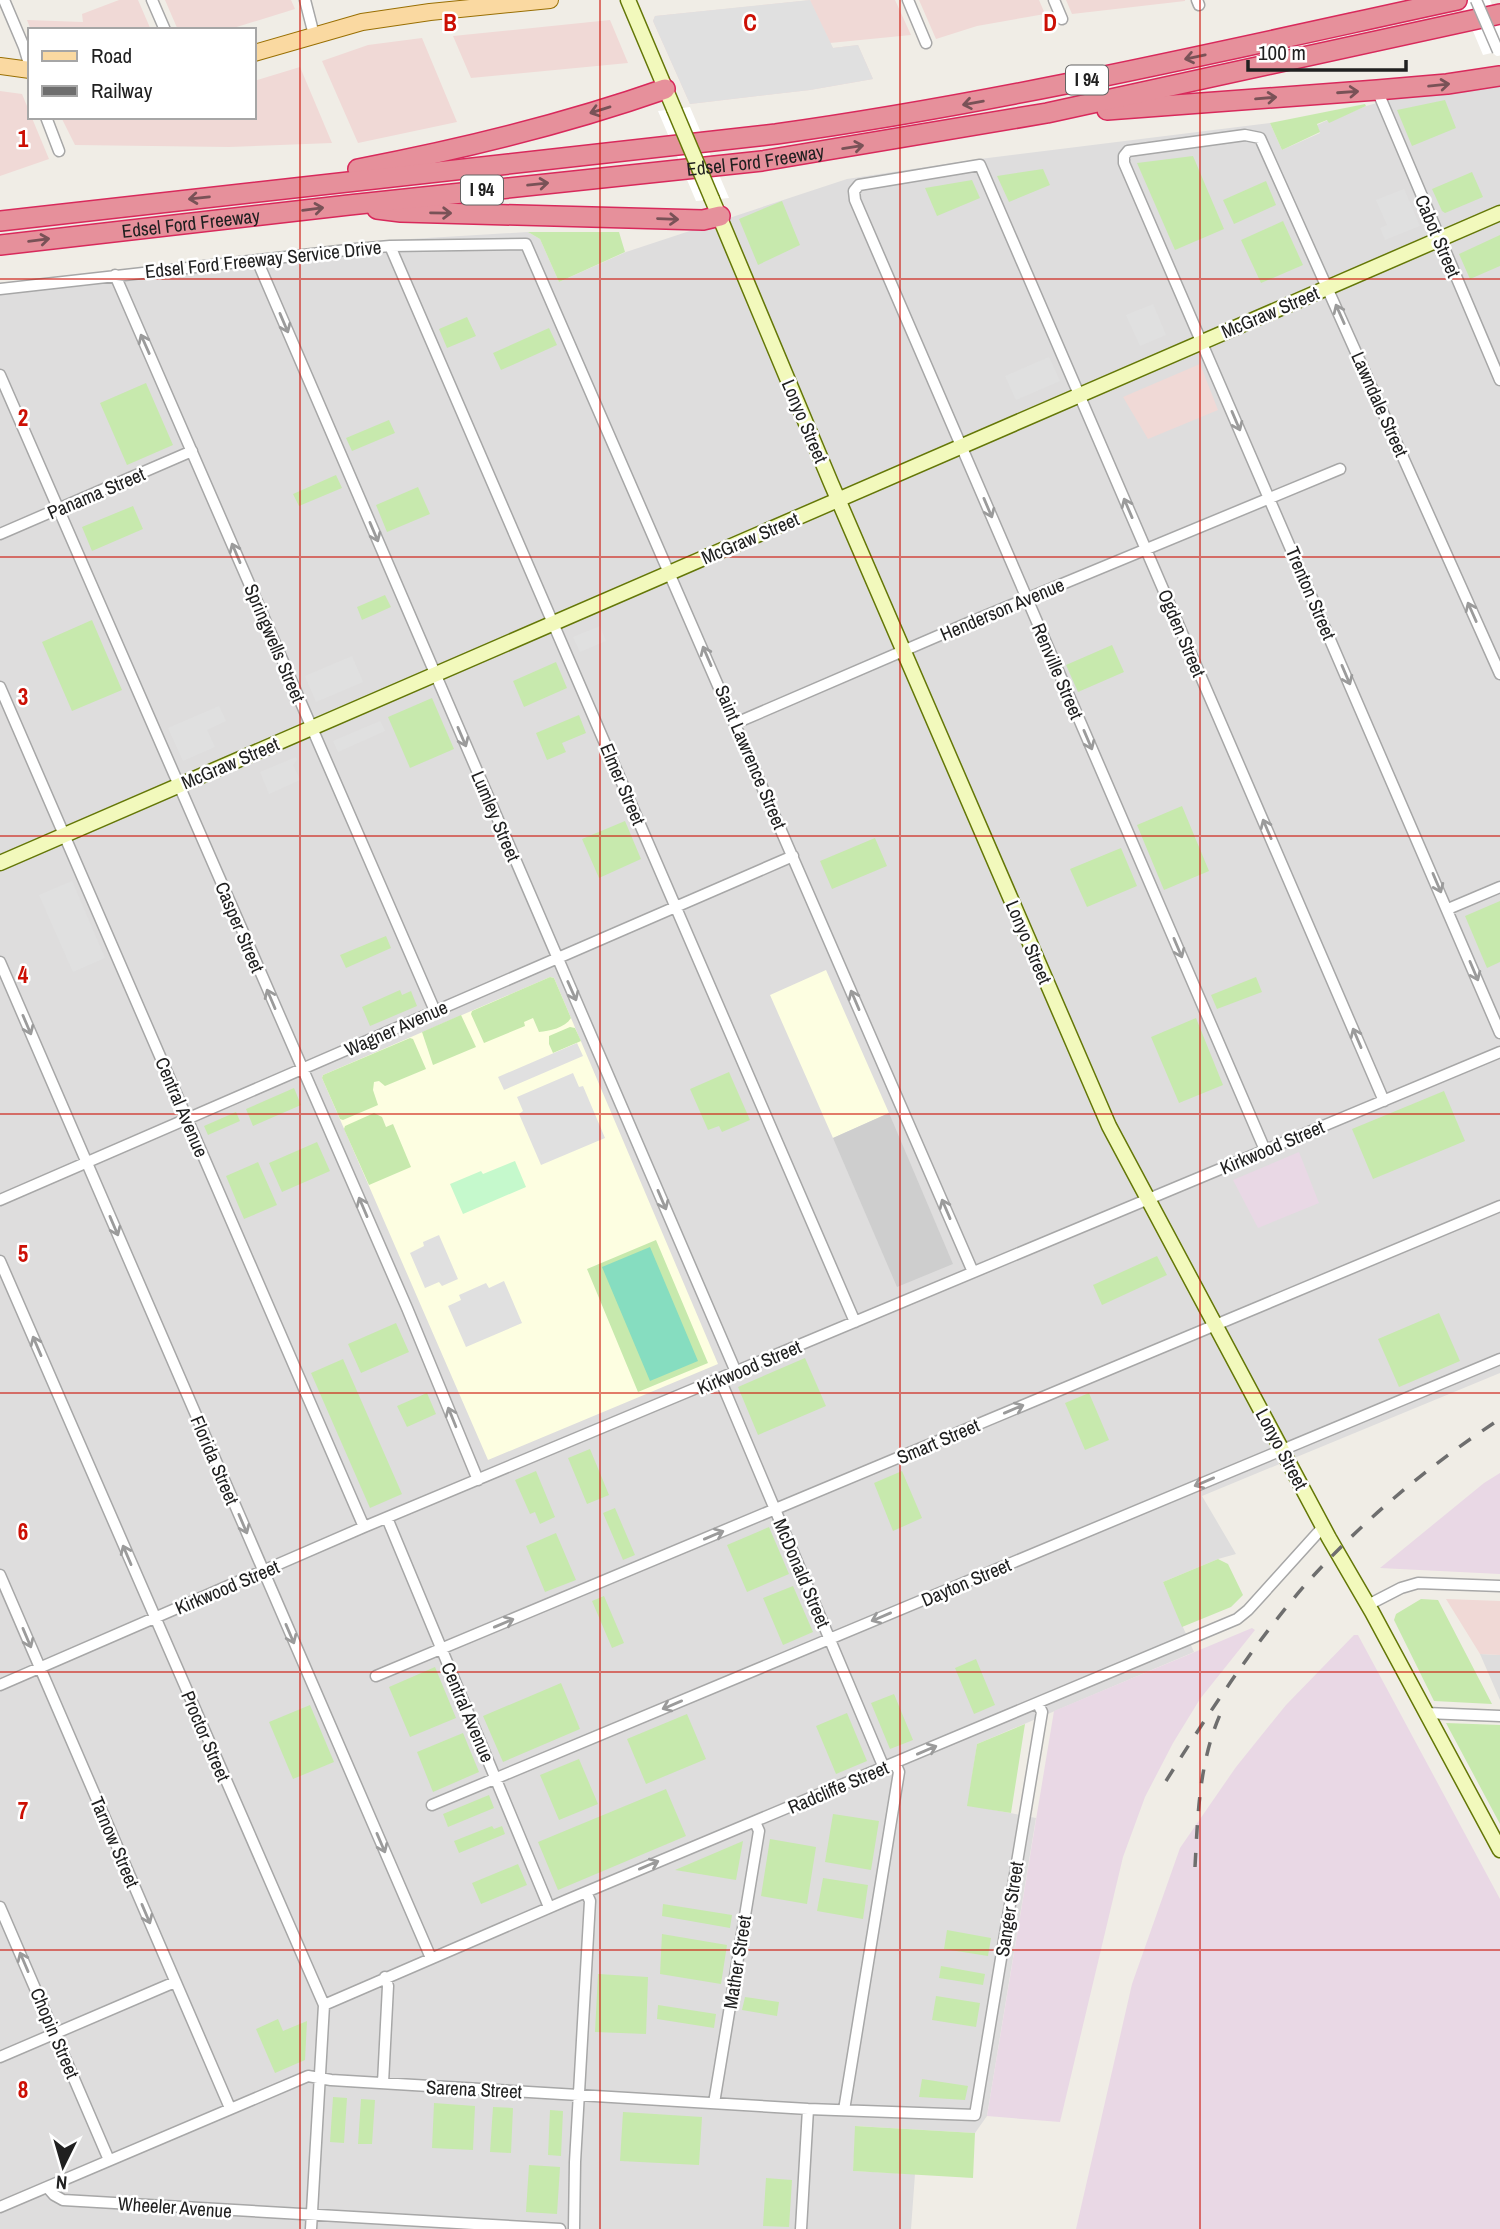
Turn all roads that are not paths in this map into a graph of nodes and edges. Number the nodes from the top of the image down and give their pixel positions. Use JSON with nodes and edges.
{"nodes":[{"id":1,"x":4,"y":0,"type":"edge"},
{"id":2,"x":152,"y":0,"type":"edge"},
{"id":3,"x":305,"y":0,"type":"edge"},
{"id":4,"x":550,"y":0,"type":"edge"},
{"id":5,"x":628,"y":0,"type":"edge"},
{"id":6,"x":908,"y":0,"type":"edge"},
{"id":7,"x":1054,"y":0,"type":"edge"},
{"id":8,"x":1457,"y":0,"type":"edge"},
{"id":9,"x":1476,"y":0,"type":"edge"},
{"id":10,"x":1500,"y":14,"type":"edge"},
{"id":11,"x":1062,"y":19,"type":"dead end"},
{"id":12,"x":164,"y":28,"type":"edge"},
{"id":13,"x":314,"y":34,"type":"junction"},
{"id":14,"x":926,"y":43,"type":"dead end"},
{"id":15,"x":256,"y":52,"type":"edge"},
{"id":16,"x":1499,"y":54,"type":"edge"},
{"id":17,"x":28,"y":61,"type":"edge"},
{"id":18,"x":0,"y":66,"type":"edge"},
{"id":19,"x":28,"y":68,"type":"edge"},
{"id":20,"x":1500,"y":76,"type":"edge"},
{"id":21,"x":665,"y":89,"type":"junction"},
{"id":22,"x":1377,"y":90,"type":"junction"},
{"id":23,"x":1046,"y":113,"type":"junction"},
{"id":24,"x":47,"y":119,"type":"edge"},
{"id":25,"x":59,"y":151,"type":"dead end"},
{"id":26,"x":1124,"y":154,"type":"joint"},
{"id":27,"x":267,"y":190,"type":"junction"},
{"id":28,"x":854,"y":191,"type":"joint"},
{"id":29,"x":349,"y":205,"type":"junction"},
{"id":30,"x":716,"y":208,"type":"junction"},
{"id":31,"x":1500,"y":213,"type":"edge"},
{"id":32,"x":0,"y":221,"type":"edge"},
{"id":33,"x":1439,"y":239,"type":"junction"},
{"id":34,"x":526,"y":244,"type":"joint"},
{"id":35,"x":0,"y":245,"type":"edge"},
{"id":36,"x":390,"y":246,"type":"junction"},
{"id":37,"x":257,"y":260,"type":"junction"},
{"id":38,"x":115,"y":275,"type":"junction"},
{"id":39,"x":1328,"y":287,"type":"junction"},
{"id":40,"x":0,"y":289,"type":"edge"},
{"id":41,"x":1202,"y":342,"type":"junction"},
{"id":42,"x":0,"y":374,"type":"edge"},
{"id":43,"x":1500,"y":380,"type":"edge"},
{"id":44,"x":1079,"y":395,"type":"junction"},
{"id":45,"x":961,"y":446,"type":"junction"},
{"id":46,"x":192,"y":451,"type":"junction"},
{"id":47,"x":1340,"y":469,"type":"dead end"},
{"id":48,"x":1270,"y":498,"type":"junction"},
{"id":49,"x":838,"y":499,"type":"junction"},
{"id":50,"x":58,"y":509,"type":"junction"},
{"id":51,"x":0,"y":534,"type":"edge"},
{"id":52,"x":1146,"y":549,"type":"junction"},
{"id":53,"x":670,"y":572,"type":"junction"},
{"id":54,"x":1027,"y":598,"type":"junction"},
{"id":55,"x":553,"y":623,"type":"junction"},
{"id":56,"x":903,"y":650,"type":"junction"},
{"id":57,"x":435,"y":674,"type":"junction"},
{"id":58,"x":1500,"y":674,"type":"edge"},
{"id":59,"x":0,"y":687,"type":"edge"},
{"id":60,"x":736,"y":723,"type":"junction"},
{"id":61,"x":312,"y":728,"type":"junction"},
{"id":62,"x":178,"y":785,"type":"junction"},
{"id":63,"x":64,"y":835,"type":"junction"},
{"id":64,"x":793,"y":856,"type":"junction"},
{"id":65,"x":0,"y":863,"type":"edge"},
{"id":66,"x":1500,"y":887,"type":"edge"},
{"id":67,"x":676,"y":906,"type":"junction"},
{"id":68,"x":1448,"y":909,"type":"junction"},
{"id":69,"x":557,"y":958,"type":"junction"},
{"id":70,"x":0,"y":962,"type":"edge"},
{"id":71,"x":435,"y":1011,"type":"junction"},
{"id":72,"x":1500,"y":1033,"type":"edge"},
{"id":73,"x":1500,"y":1052,"type":"edge"},
{"id":74,"x":302,"y":1069,"type":"junction"},
{"id":75,"x":1384,"y":1101,"type":"junction"},
{"id":76,"x":187,"y":1119,"type":"junction"},
{"id":77,"x":1265,"y":1150,"type":"junction"},
{"id":78,"x":86,"y":1163,"type":"junction"},
{"id":79,"x":1148,"y":1199,"type":"junction"},
{"id":80,"x":0,"y":1200,"type":"edge"},
{"id":81,"x":1500,"y":1206,"type":"edge"},
{"id":82,"x":0,"y":1261,"type":"edge"},
{"id":83,"x":973,"y":1272,"type":"junction"},
{"id":84,"x":855,"y":1322,"type":"junction"},
{"id":85,"x":1216,"y":1326,"type":"junction"},
{"id":86,"x":1500,"y":1359,"type":"edge"},
{"id":87,"x":736,"y":1372,"type":"junction"},
{"id":88,"x":720,"y":1379,"type":"junction"},
{"id":89,"x":1282,"y":1450,"type":"junction"},
{"id":90,"x":478,"y":1480,"type":"junction"},
{"id":91,"x":775,"y":1510,"type":"junction"},
{"id":92,"x":387,"y":1518,"type":"junction"},
{"id":93,"x":365,"y":1527,"type":"junction"},
{"id":94,"x":1322,"y":1527,"type":"junction"},
{"id":95,"x":263,"y":1571,"type":"junction"},
{"id":96,"x":0,"y":1575,"type":"edge"},
{"id":97,"x":1500,"y":1586,"type":"edge"},
{"id":98,"x":1368,"y":1605,"type":"junction"},
{"id":99,"x":155,"y":1618,"type":"junction"},
{"id":100,"x":830,"y":1639,"type":"junction"},
{"id":101,"x":442,"y":1650,"type":"junction"},
{"id":102,"x":40,"y":1667,"type":"junction"},
{"id":103,"x":376,"y":1676,"type":"dead end"},
{"id":104,"x":0,"y":1685,"type":"edge"},
{"id":105,"x":1038,"y":1703,"type":"junction"},
{"id":106,"x":1426,"y":1713,"type":"junction"},
{"id":107,"x":1500,"y":1716,"type":"edge"},
{"id":108,"x":895,"y":1763,"type":"junction"},
{"id":109,"x":884,"y":1768,"type":"junction"},
{"id":110,"x":496,"y":1779,"type":"junction"},
{"id":111,"x":432,"y":1805,"type":"dead end"},
{"id":112,"x":755,"y":1822,"type":"junction"},
{"id":113,"x":1499,"y":1848,"type":"edge"},
{"id":114,"x":586,"y":1892,"type":"junction"},
{"id":115,"x":0,"y":1907,"type":"edge"},
{"id":116,"x":549,"y":1907,"type":"junction"},
{"id":117,"x":430,"y":1958,"type":"junction"},
{"id":118,"x":385,"y":1977,"type":"junction"},
{"id":119,"x":175,"y":1982,"type":"junction"},
{"id":120,"x":324,"y":2005,"type":"junction"},
{"id":121,"x":55,"y":2034,"type":"junction"},
{"id":122,"x":0,"y":2057,"type":"edge"},
{"id":123,"x":320,"y":2078,"type":"junction"},
{"id":124,"x":383,"y":2083,"type":"junction"},
{"id":125,"x":579,"y":2095,"type":"junction"},
{"id":126,"x":714,"y":2103,"type":"junction"},
{"id":127,"x":230,"y":2108,"type":"junction"},
{"id":128,"x":808,"y":2109,"type":"junction"},
{"id":129,"x":845,"y":2110,"type":"junction"},
{"id":130,"x":975,"y":2115,"type":"joint"},
{"id":131,"x":108,"y":2160,"type":"junction"},
{"id":132,"x":47,"y":2187,"type":"junction"},
{"id":133,"x":0,"y":2207,"type":"edge"},
{"id":134,"x":312,"y":2215,"type":"junction"},
{"id":135,"x":311,"y":2229,"type":"edge"},
{"id":136,"x":559,"y":2229,"type":"edge"},
{"id":137,"x":574,"y":2229,"type":"edge"},
{"id":138,"x":801,"y":2229,"type":"edge"}],
"edges":[{"from":1,"to":17,"type":"street"},
{"from":2,"to":12,"type":"street"},
{"from":3,"to":13,"type":"street"},
{"from":4,"to":13,"type":"main road"},
{"from":5,"to":21,"type":"street","name":"Lonyo Street"},
{"from":6,"to":14,"type":"street"},
{"from":7,"to":11,"type":"street"},
{"from":8,"to":27,"type":"highway","name":"Edsel Ford Freeway","number":"I 94","one_way":true},
{"from":9,"to":16,"type":"street","bridge":true},
{"from":10,"to":23,"type":"highway","name":"Edsel Ford Freeway","number":"I 94"},
{"from":13,"to":15,"type":"main road"},
{"from":18,"to":19,"type":"main road"},
{"from":22,"to":20,"type":"highway","one_way":true},
{"from":21,"to":27,"type":"highway","one_way":true},
{"from":21,"to":30,"type":"street","name":"Lonyo Street","bridge":true},
{"from":23,"to":22,"type":"highway","one_way":true},
{"from":22,"to":33,"type":"street","name":"Cabot Street"},
{"from":29,"to":23,"type":"highway","name":"Edsel Ford Freeway","number":"I 94","one_way":true},
{"from":24,"to":25,"type":"street"},
{"from":26,"to":39,"type":"street","name":"Lawndale Street"},
{"from":26,"to":41,"type":"street","name":"Trenton Street"},
{"from":27,"to":32,"type":"highway","name":"Edsel Ford Freeway","number":"I 94","one_way":true},
{"from":28,"to":44,"type":"street","name":"Ogden Street"},
{"from":28,"to":45,"type":"street","name":"Renville Street"},
{"from":29,"to":30,"type":"highway","one_way":true},
{"from":35,"to":29,"type":"highway","name":"Edsel Ford Freeway","number":"I 94","one_way":true},
{"from":30,"to":49,"type":"street","name":"Lonyo Street"},
{"from":31,"to":33,"type":"street","name":"McGraw Street"},
{"from":33,"to":39,"type":"street","name":"McGraw Street"},
{"from":33,"to":43,"type":"street","name":"Cabot Street"},
{"from":34,"to":36,"type":"street","name":"Edsel Ford Freeway Service Drive"},
{"from":34,"to":53,"type":"street","name":"Saint Lawrence Street"},
{"from":36,"to":37,"type":"street","name":"Edsel Ford Freeway Service Drive"},
{"from":36,"to":55,"type":"street","name":"Elmer Street"},
{"from":37,"to":38,"type":"street","name":"Edsel Ford Freeway Service Drive"},
{"from":37,"to":57,"type":"street","name":"Lumley Street","one_way":true},
{"from":38,"to":40,"type":"street","name":"Edsel Ford Freeway Service Drive"},
{"from":46,"to":38,"type":"street","name":"Springwells Street","one_way":true},
{"from":39,"to":41,"type":"street","name":"McGraw Street"},
{"from":58,"to":39,"type":"street","name":"Lawndale Street","one_way":true},
{"from":41,"to":44,"type":"street","name":"McGraw Street"},
{"from":41,"to":48,"type":"street","name":"Trenton Street","one_way":true},
{"from":42,"to":50,"type":"street","name":"Casper Street"},
{"from":44,"to":45,"type":"street","name":"McGraw Street"},
{"from":52,"to":44,"type":"street","name":"Ogden Street","one_way":true},
{"from":45,"to":49,"type":"street","name":"McGraw Street"},
{"from":45,"to":54,"type":"street","name":"Renville Street","one_way":true},
{"from":46,"to":50,"type":"street","name":"Panama Street"},
{"from":61,"to":46,"type":"street","name":"Springwells Street","one_way":true},
{"from":47,"to":48,"type":"street","name":"Henderson Avenue"},
{"from":48,"to":52,"type":"street","name":"Henderson Avenue"},
{"from":48,"to":68,"type":"street","name":"Trenton Street","one_way":true},
{"from":49,"to":53,"type":"street","name":"McGraw Street"},
{"from":49,"to":56,"type":"street","name":"Lonyo Street"},
{"from":50,"to":51,"type":"street","name":"Panama Street"},
{"from":50,"to":62,"type":"street","name":"Casper Street"},
{"from":52,"to":54,"type":"street","name":"Henderson Avenue"},
{"from":75,"to":52,"type":"street","name":"Ogden Street","one_way":true},
{"from":53,"to":55,"type":"street","name":"McGraw Street"},
{"from":60,"to":53,"type":"street","name":"Saint Lawrence Street","one_way":true},
{"from":54,"to":56,"type":"street","name":"Henderson Avenue"},
{"from":54,"to":77,"type":"street","name":"Renville Street","one_way":true},
{"from":55,"to":57,"type":"street","name":"McGraw Street"},
{"from":55,"to":67,"type":"street","name":"Elmer Street"},
{"from":56,"to":60,"type":"street","name":"Henderson Avenue"},
{"from":56,"to":79,"type":"street","name":"Lonyo Street"},
{"from":57,"to":61,"type":"street","name":"McGraw Street"},
{"from":57,"to":69,"type":"street","name":"Lumley Street","one_way":true},
{"from":59,"to":63,"type":"street","name":"Central Avenue"},
{"from":60,"to":64,"type":"street","name":"Saint Lawrence Street"},
{"from":61,"to":62,"type":"street","name":"McGraw Street"},
{"from":61,"to":71,"type":"street","name":"Springwells Street"},
{"from":62,"to":63,"type":"street","name":"McGraw Street"},
{"from":74,"to":62,"type":"street","name":"Casper Street","one_way":true},
{"from":63,"to":65,"type":"street","name":"McGraw Street"},
{"from":63,"to":76,"type":"street","name":"Central Avenue"},
{"from":64,"to":67,"type":"street","name":"Wagner Avenue"},
{"from":83,"to":64,"type":"street","name":"Saint Lawrence Street","one_way":true},
{"from":66,"to":68,"type":"street"},
{"from":67,"to":69,"type":"street","name":"Wagner Avenue"},
{"from":67,"to":84,"type":"street","name":"Elmer Street"},
{"from":68,"to":72,"type":"street","name":"Trenton Street","one_way":true},
{"from":69,"to":71,"type":"street","name":"Wagner Avenue"},
{"from":69,"to":87,"type":"street","name":"Lumley Street","one_way":true},
{"from":70,"to":78,"type":"street","name":"Florida Street","one_way":true},
{"from":71,"to":74,"type":"street","name":"Wagner Avenue"},
{"from":73,"to":75,"type":"street","name":"Kirkwood Street"},
{"from":74,"to":76,"type":"street","name":"Wagner Avenue"},
{"from":90,"to":74,"type":"street","name":"Casper Street","one_way":true},
{"from":75,"to":77,"type":"street","name":"Kirkwood Street"},
{"from":76,"to":78,"type":"street","name":"Wagner Avenue"},
{"from":76,"to":93,"type":"street","name":"Central Avenue"},
{"from":77,"to":79,"type":"street","name":"Kirkwood Street"},
{"from":78,"to":80,"type":"street","name":"Wagner Avenue"},
{"from":78,"to":95,"type":"street","name":"Florida Street","one_way":true},
{"from":79,"to":83,"type":"street","name":"Kirkwood Street"},
{"from":79,"to":85,"type":"street","name":"Lonyo Street"},
{"from":81,"to":85,"type":"street","name":"Smart Street"},
{"from":99,"to":82,"type":"street","name":"Proctor Street","one_way":true},
{"from":83,"to":84,"type":"street","name":"Kirkwood Street"},
{"from":84,"to":87,"type":"street","name":"Kirkwood Street"},
{"from":85,"to":89,"type":"street","name":"Lonyo Street"},
{"from":91,"to":85,"type":"street","name":"Smart Street","one_way":true},
{"from":86,"to":89,"type":"street","name":"Dayton Street"},
{"from":87,"to":88,"type":"street","name":"Kirkwood Street"},
{"from":88,"to":90,"type":"street","name":"Kirkwood Street"},
{"from":88,"to":91,"type":"street","name":"McDonald Street"},
{"from":89,"to":94,"type":"street","name":"Lonyo Street"},
{"from":89,"to":100,"type":"street","name":"Dayton Street","one_way":true},
{"from":90,"to":92,"type":"street","name":"Kirkwood Street"},
{"from":91,"to":100,"type":"street","name":"McDonald Street"},
{"from":101,"to":91,"type":"street","name":"Smart Street","one_way":true},
{"from":92,"to":93,"type":"street","name":"Kirkwood Street"},
{"from":92,"to":101,"type":"street","name":"Central Avenue"},
{"from":93,"to":95,"type":"street","name":"Kirkwood Street"},
{"from":94,"to":98,"type":"street","name":"Lonyo Street"},
{"from":94,"to":105,"type":"street","name":"Radcliffe Street"},
{"from":95,"to":99,"type":"street","name":"Kirkwood Street"},
{"from":95,"to":117,"type":"street","name":"Florida Street","one_way":true},
{"from":96,"to":102,"type":"street","name":"Tarnow Street","one_way":true},
{"from":97,"to":98,"type":"street"},
{"from":98,"to":106,"type":"street","name":"Lonyo Street"},
{"from":99,"to":102,"type":"street","name":"Kirkwood Street"},
{"from":99,"to":120,"type":"street","name":"Proctor Street"},
{"from":100,"to":109,"type":"street","name":"McDonald Street"},
{"from":100,"to":110,"type":"street","name":"Dayton Street","one_way":true},
{"from":101,"to":103,"type":"street","name":"Smart Street"},
{"from":101,"to":110,"type":"street","name":"Central Avenue"},
{"from":102,"to":104,"type":"street","name":"Kirkwood Street"},
{"from":102,"to":119,"type":"street","name":"Tarnow Street","one_way":true},
{"from":108,"to":105,"type":"street","name":"Radcliffe Street","one_way":true},
{"from":105,"to":130,"type":"street","name":"Sanger Street"},
{"from":106,"to":107,"type":"street"},
{"from":106,"to":113,"type":"street","name":"Lonyo Street"},
{"from":108,"to":109,"type":"street","name":"Radcliffe Street"},
{"from":108,"to":129,"type":"street"},
{"from":109,"to":112,"type":"street","name":"Radcliffe Street"},
{"from":110,"to":111,"type":"street","name":"Dayton Street"},
{"from":110,"to":116,"type":"street","name":"Central Avenue"},
{"from":114,"to":112,"type":"street","name":"Radcliffe Street","one_way":true},
{"from":112,"to":126,"type":"street","name":"Mather Street"},
{"from":114,"to":116,"type":"street","name":"Radcliffe Street"},
{"from":114,"to":125,"type":"street"},
{"from":121,"to":115,"type":"street","name":"Chopin Street","one_way":true},
{"from":116,"to":117,"type":"street","name":"Radcliffe Street"},
{"from":117,"to":118,"type":"street","name":"Radcliffe Street"},
{"from":118,"to":120,"type":"street","name":"Radcliffe Street"},
{"from":118,"to":124,"type":"street"},
{"from":119,"to":121,"type":"street"},
{"from":119,"to":127,"type":"street","name":"Tarnow Street"},
{"from":120,"to":123,"type":"street","name":"Proctor Street"},
{"from":121,"to":122,"type":"street"},
{"from":121,"to":131,"type":"street","name":"Chopin Street"},
{"from":123,"to":124,"type":"street","name":"Sarena Street"},
{"from":123,"to":127,"type":"street","name":"Sarena Street"},
{"from":123,"to":134,"type":"street","name":"Proctor Street"},
{"from":124,"to":125,"type":"street","name":"Sarena Street"},
{"from":125,"to":126,"type":"street","name":"Sarena Street"},
{"from":125,"to":137,"type":"street"},
{"from":126,"to":128,"type":"street","name":"Sarena Street"},
{"from":127,"to":131,"type":"street","name":"Sarena Street"},
{"from":128,"to":129,"type":"street","name":"Sarena Street"},
{"from":128,"to":138,"type":"street"},
{"from":129,"to":130,"type":"street","name":"Sarena Street"},
{"from":131,"to":132,"type":"street","name":"Sarena Street"},
{"from":132,"to":133,"type":"street","name":"Sarena Street"},
{"from":132,"to":134,"type":"street","name":"Wheeler Avenue"},
{"from":134,"to":135,"type":"street","name":"Proctor Street"},
{"from":134,"to":136,"type":"street","name":"Wheeler Avenue"}]}
